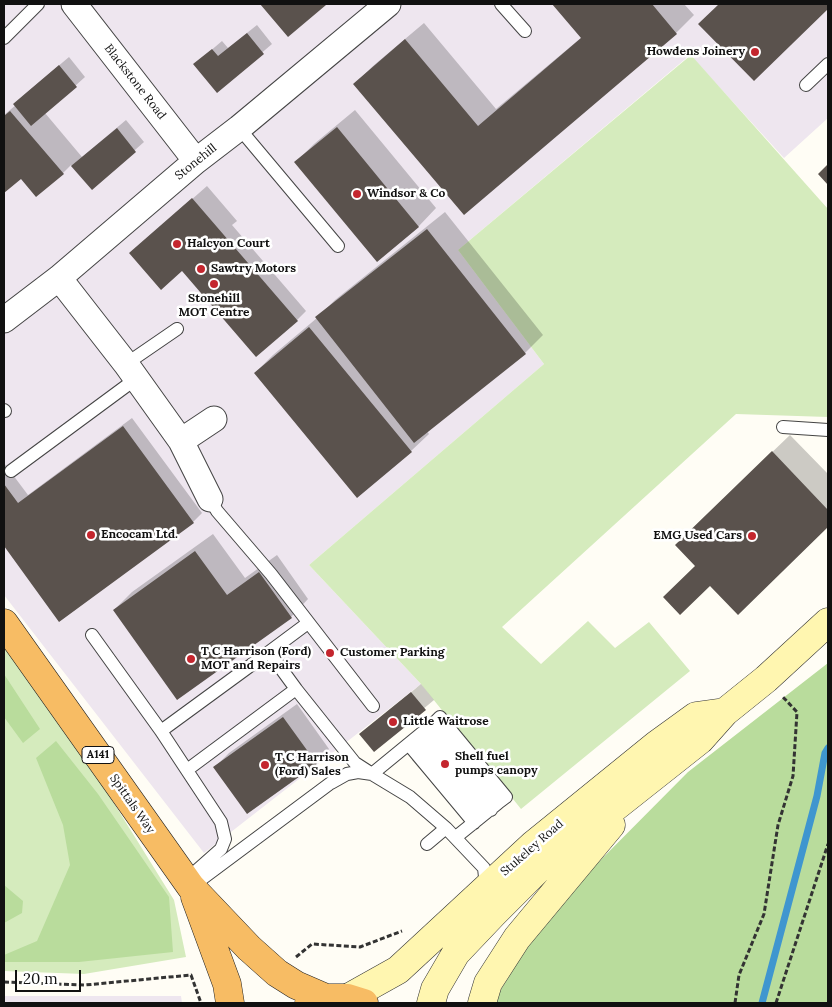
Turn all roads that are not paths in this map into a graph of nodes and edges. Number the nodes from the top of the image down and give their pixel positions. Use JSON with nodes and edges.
{"nodes":[{"id":1,"x":38,"y":4,"type":"edge"},
{"id":2,"x":74,"y":4,"type":"edge"},
{"id":3,"x":388,"y":4,"type":"edge"},
{"id":4,"x":501,"y":4,"type":"edge"},
{"id":5,"x":525,"y":32,"type":"dead end"},
{"id":6,"x":4,"y":38,"type":"edge"},
{"id":7,"x":828,"y":64,"type":"edge"},
{"id":8,"x":806,"y":85,"type":"dead end"},
{"id":9,"x":239,"y":128,"type":"junction"},
{"id":10,"x":196,"y":161,"type":"junction"},
{"id":11,"x":338,"y":246,"type":"dead end"},
{"id":12,"x":59,"y":278,"type":"junction"},
{"id":13,"x":4,"y":320,"type":"edge"},
{"id":14,"x":177,"y":329,"type":"dead end"},
{"id":15,"x":132,"y":371,"type":"junction"},
{"id":16,"x":214,"y":419,"type":"dead end"},
{"id":17,"x":783,"y":428,"type":"dead end"},
{"id":18,"x":828,"y":430,"type":"edge"},
{"id":19,"x":181,"y":441,"type":"junction"},
{"id":20,"x":10,"y":471,"type":"dead end"},
{"id":21,"x":210,"y":499,"type":"joint"},
{"id":22,"x":828,"y":622,"type":"edge"},
{"id":23,"x":4,"y":623,"type":"edge"},
{"id":24,"x":308,"y":623,"type":"junction"},
{"id":25,"x":92,"y":635,"type":"dead end"},
{"id":26,"x":269,"y":652,"type":"junction"},
{"id":27,"x":296,"y":689,"type":"junction"},
{"id":28,"x":372,"y":706,"type":"dead end"},
{"id":29,"x":725,"y":712,"type":"junction"},
{"id":30,"x":161,"y":732,"type":"junction"},
{"id":31,"x":421,"y":735,"type":"junction"},
{"id":32,"x":355,"y":763,"type":"junction"},
{"id":33,"x":186,"y":770,"type":"junction"},
{"id":34,"x":372,"y":774,"type":"junction"},
{"id":35,"x":649,"y":779,"type":"junction"},
{"id":36,"x":331,"y":783,"type":"junction"},
{"id":37,"x":486,"y":813,"type":"junction"},
{"id":38,"x":446,"y":828,"type":"junction"},
{"id":39,"x":456,"y":837,"type":"junction"},
{"id":40,"x":427,"y":844,"type":"dead end"},
{"id":41,"x":189,"y":883,"type":"junction"},
{"id":42,"x":486,"y":889,"type":"junction"},
{"id":43,"x":336,"y":1001,"type":"edge"},
{"id":44,"x":230,"y":1003,"type":"edge"},
{"id":45,"x":431,"y":1003,"type":"edge"},
{"id":46,"x":482,"y":1003,"type":"edge"}],
"edges":[{"from":1,"to":6,"type":"lane"},
{"from":2,"to":10,"type":"street","name":"Blackstone Road"},
{"from":3,"to":9,"type":"street","name":"Stonehill"},
{"from":4,"to":5,"type":"lane"},
{"from":7,"to":8,"type":"lane"},
{"from":9,"to":10,"type":"street","name":"Stonehill"},
{"from":9,"to":11,"type":"lane"},
{"from":10,"to":12,"type":"street","name":"Stonehill"},
{"from":12,"to":13,"type":"street","name":"Stonehill"},
{"from":12,"to":15,"type":"street"},
{"from":14,"to":15,"type":"lane"},
{"from":15,"to":19,"type":"street"},
{"from":15,"to":20,"type":"lane"},
{"from":16,"to":19,"type":"street"},
{"from":17,"to":18,"type":"lane"},
{"from":19,"to":21,"type":"street"},
{"from":21,"to":24,"type":"lane"},
{"from":22,"to":29,"type":"main road","name":"Stukeley Road"},
{"from":23,"to":41,"type":"highway","name":"Spittals Way","number":"A141"},
{"from":24,"to":26,"type":"lane"},
{"from":24,"to":28,"type":"lane"},
{"from":25,"to":30,"type":"lane"},
{"from":26,"to":27,"type":"lane"},
{"from":26,"to":30,"type":"lane"},
{"from":27,"to":32,"type":"lane"},
{"from":27,"to":33,"type":"lane"},
{"from":29,"to":35,"type":"main road","name":"Stukeley Road"},
{"from":29,"to":42,"type":"main road","name":"Stukeley Road"},
{"from":30,"to":33,"type":"lane"},
{"from":31,"to":34,"type":"lane"},
{"from":31,"to":37,"type":"lane"},
{"from":31,"to":37,"type":"lane"},
{"from":31,"to":37,"type":"lane"},
{"from":32,"to":34,"type":"lane"},
{"from":32,"to":36,"type":"lane"},
{"from":33,"to":41,"type":"lane"},
{"from":34,"to":36,"type":"lane"},
{"from":34,"to":38,"type":"lane"},
{"from":35,"to":45,"type":"main road","name":"Stukeley Road"},
{"from":35,"to":46,"type":"main road"},
{"from":36,"to":41,"type":"lane"},
{"from":37,"to":39,"type":"lane"},
{"from":38,"to":39,"type":"lane"},
{"from":38,"to":40,"type":"lane"},
{"from":39,"to":42,"type":"lane"},
{"from":41,"to":43,"type":"highway","name":"Spittals Way","number":"A141"},
{"from":41,"to":44,"type":"highway","name":"Spittals Way","number":"A141"},
{"from":42,"to":43,"type":"main road","name":"Stukeley Road"}]}
